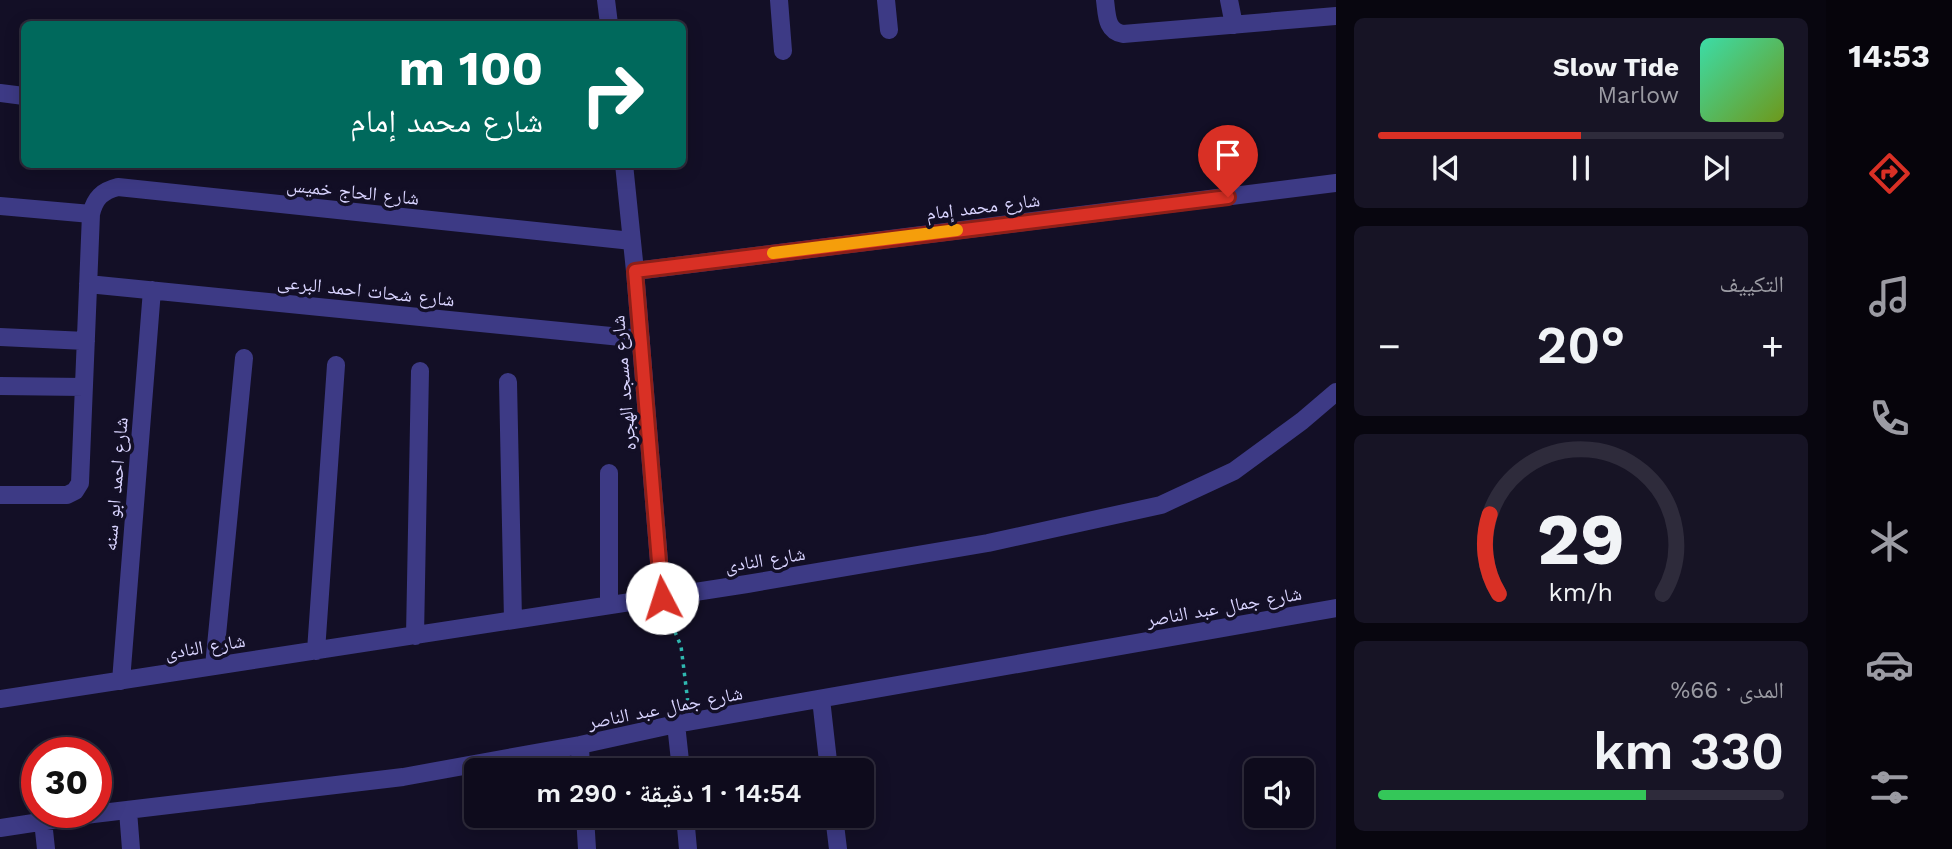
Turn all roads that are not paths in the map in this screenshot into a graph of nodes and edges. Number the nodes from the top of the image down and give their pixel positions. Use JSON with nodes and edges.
{"nodes":[{"id":1,"x":606,"y":0,"type":"edge"},
{"id":2,"x":779,"y":0,"type":"edge"},
{"id":3,"x":886,"y":0,"type":"edge"},
{"id":4,"x":1105,"y":0,"type":"edge"},
{"id":5,"x":1229,"y":0,"type":"edge"},
{"id":6,"x":1333,"y":11,"type":"edge"},
{"id":7,"x":609,"y":21,"type":"edge"},
{"id":8,"x":1234,"y":25,"type":"junction"},
{"id":9,"x":889,"y":30,"type":"dead end"},
{"id":10,"x":783,"y":51,"type":"dead end"},
{"id":11,"x":0,"y":93,"type":"edge"},
{"id":12,"x":21,"y":96,"type":"edge"},
{"id":13,"x":624,"y":168,"type":"edge"},
{"id":14,"x":1336,"y":183,"type":"edge"},
{"id":15,"x":0,"y":206,"type":"edge"},
{"id":16,"x":91,"y":214,"type":"junction"},
{"id":17,"x":632,"y":241,"type":"junction"},
{"id":18,"x":635,"y":271,"type":"junction"},
{"id":19,"x":88,"y":284,"type":"junction"},
{"id":20,"x":152,"y":290,"type":"junction"},
{"id":21,"x":0,"y":337,"type":"edge"},
{"id":22,"x":641,"y":339,"type":"junction"},
{"id":23,"x":86,"y":341,"type":"junction"},
{"id":24,"x":244,"y":358,"type":"dead end"},
{"id":25,"x":336,"y":365,"type":"dead end"},
{"id":26,"x":420,"y":371,"type":"dead end"},
{"id":27,"x":508,"y":382,"type":"dead end"},
{"id":28,"x":0,"y":386,"type":"edge"},
{"id":29,"x":84,"y":387,"type":"junction"},
{"id":30,"x":1336,"y":393,"type":"edge"},
{"id":31,"x":610,"y":473,"type":"dead end"},
{"id":32,"x":0,"y":495,"type":"edge"},
{"id":33,"x":666,"y":597,"type":"junction"},
{"id":34,"x":610,"y":605,"type":"junction"},
{"id":35,"x":1336,"y":608,"type":"edge"},
{"id":36,"x":513,"y":620,"type":"junction"},
{"id":37,"x":415,"y":636,"type":"junction"},
{"id":38,"x":316,"y":651,"type":"junction"},
{"id":39,"x":214,"y":666,"type":"junction"},
{"id":40,"x":121,"y":681,"type":"junction"},
{"id":41,"x":0,"y":699,"type":"edge"},
{"id":42,"x":821,"y":699,"type":"junction"},
{"id":43,"x":677,"y":724,"type":"junction"},
{"id":44,"x":580,"y":745,"type":"junction"},
{"id":45,"x":581,"y":758,"type":"edge"},
{"id":46,"x":680,"y":758,"type":"edge"},
{"id":47,"x":828,"y":758,"type":"edge"},
{"id":48,"x":128,"y":811,"type":"junction"},
{"id":49,"x":112,"y":813,"type":"edge"},
{"id":50,"x":21,"y":825,"type":"edge"},
{"id":51,"x":0,"y":828,"type":"edge"},
{"id":52,"x":44,"y":828,"type":"edge"},
{"id":53,"x":586,"y":828,"type":"edge"},
{"id":54,"x":686,"y":828,"type":"edge"},
{"id":55,"x":835,"y":828,"type":"edge"},
{"id":56,"x":46,"y":849,"type":"edge"},
{"id":57,"x":131,"y":849,"type":"edge"},
{"id":58,"x":587,"y":849,"type":"edge"},
{"id":59,"x":688,"y":849,"type":"edge"},
{"id":60,"x":838,"y":849,"type":"edge"}],
"edges":[{"from":1,"to":7,"type":"street"},
{"from":2,"to":10,"type":"street"},
{"from":3,"to":9,"type":"street"},
{"from":4,"to":8,"type":"street"},
{"from":5,"to":8,"type":"street"},
{"from":6,"to":8,"type":"street"},
{"from":11,"to":12,"type":"street"},
{"from":13,"to":17,"type":"street","name":"شارع مسجد الهجره"},
{"from":14,"to":18,"type":"street","name":"شارع محمد إمام"},
{"from":15,"to":16,"type":"street"},
{"from":16,"to":17,"type":"street","name":"شارع الحاج خميس"},
{"from":16,"to":19,"type":"street"},
{"from":17,"to":18,"type":"street","name":"شارع مسجد الهجره"},
{"from":18,"to":22,"type":"street","name":"شارع مسجد الهجره"},
{"from":19,"to":20,"type":"street","name":"شارع شحات احمد البرعى"},
{"from":19,"to":23,"type":"street"},
{"from":20,"to":22,"type":"street","name":"شارع شحات احمد البرعى"},
{"from":20,"to":40,"type":"street","name":"شارع احمد ابو سنه"},
{"from":21,"to":23,"type":"street"},
{"from":22,"to":33,"type":"street","name":"شارع مسجد الهجره"},
{"from":23,"to":29,"type":"street"},
{"from":24,"to":39,"type":"street"},
{"from":25,"to":38,"type":"street"},
{"from":26,"to":37,"type":"street"},
{"from":27,"to":36,"type":"street"},
{"from":28,"to":29,"type":"street"},
{"from":29,"to":32,"type":"street"},
{"from":30,"to":33,"type":"street","name":"شارع النادى"},
{"from":31,"to":34,"type":"street"},
{"from":33,"to":34,"type":"street","name":"شارع النادى"},
{"from":34,"to":36,"type":"street","name":"شارع النادى"},
{"from":35,"to":42,"type":"street","name":"شارع جمال عبد الناصر"},
{"from":36,"to":37,"type":"street","name":"شارع النادى"},
{"from":37,"to":38,"type":"street","name":"شارع النادى"},
{"from":38,"to":39,"type":"street","name":"شارع النادى"},
{"from":39,"to":40,"type":"street","name":"شارع النادى"},
{"from":40,"to":41,"type":"street","name":"شارع النادى"},
{"from":42,"to":43,"type":"street","name":"شارع جمال عبد الناصر"},
{"from":42,"to":47,"type":"street"},
{"from":43,"to":44,"type":"street","name":"شارع جمال عبد الناصر"},
{"from":43,"to":46,"type":"street"},
{"from":44,"to":45,"type":"street"},
{"from":44,"to":48,"type":"street","name":"شارع جمال عبد الناصر"},
{"from":48,"to":49,"type":"street","name":"شارع جمال عبد الناصر"},
{"from":48,"to":57,"type":"street"},
{"from":50,"to":51,"type":"street","name":"شارع جمال عبد الناصر"},
{"from":52,"to":56,"type":"street"},
{"from":53,"to":58,"type":"street"},
{"from":54,"to":59,"type":"street"},
{"from":55,"to":60,"type":"street"}]}
